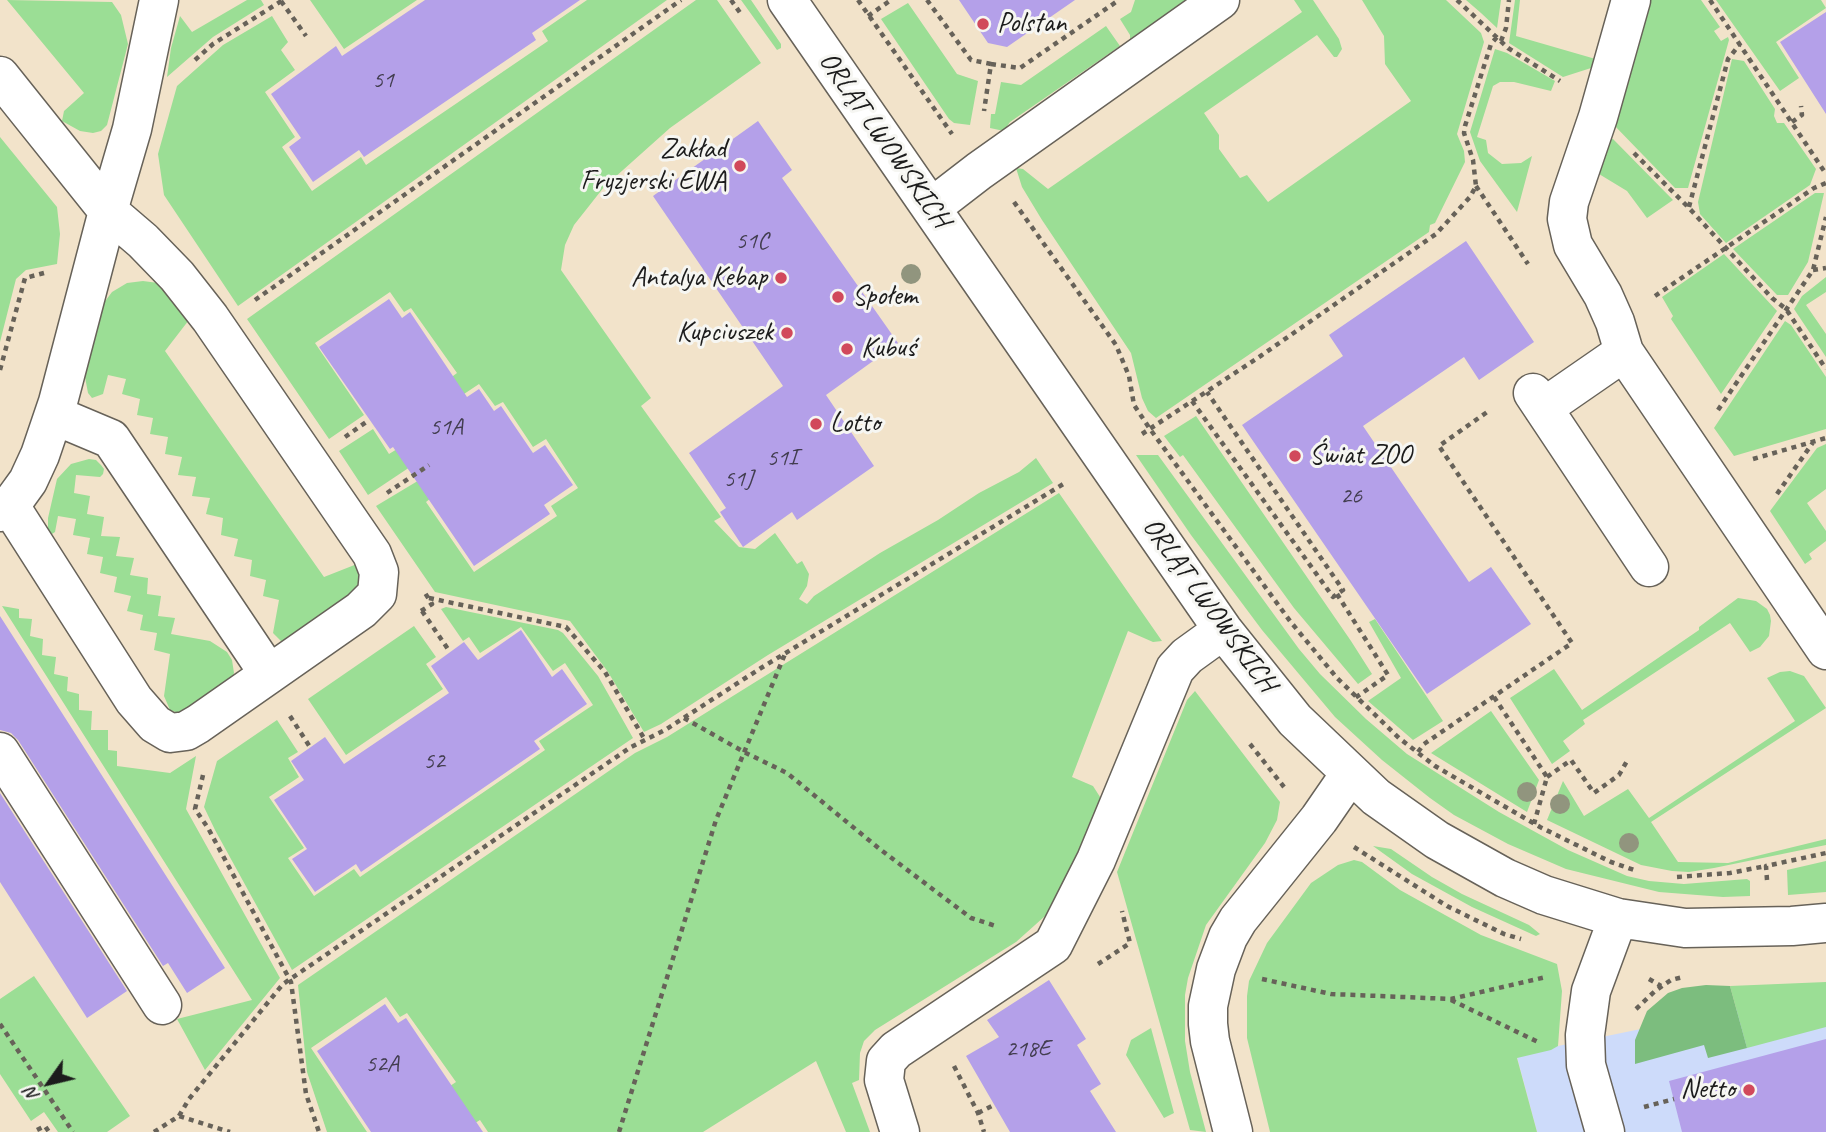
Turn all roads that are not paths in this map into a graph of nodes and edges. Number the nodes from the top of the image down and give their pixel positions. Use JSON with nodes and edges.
{"nodes":[{"id":1,"x":159,"y":0,"type":"edge"},
{"id":2,"x":787,"y":0,"type":"edge"},
{"id":3,"x":1220,"y":0,"type":"edge"},
{"id":4,"x":1631,"y":0,"type":"edge"},
{"id":5,"x":0,"y":76,"type":"edge"},
{"id":6,"x":932,"y":208,"type":"junction"},
{"id":7,"x":108,"y":211,"type":"junction"},
{"id":8,"x":1620,"y":337,"type":"junction"},
{"id":9,"x":54,"y":415,"type":"junction"},
{"id":10,"x":5,"y":509,"type":"edge"},
{"id":11,"x":1649,"y":567,"type":"dead end"},
{"id":12,"x":1223,"y":630,"type":"junction"},
{"id":13,"x":1826,"y":650,"type":"edge"},
{"id":14,"x":276,"y":690,"type":"junction"},
{"id":15,"x":0,"y":752,"type":"edge"},
{"id":16,"x":1350,"y":774,"type":"junction"},
{"id":17,"x":1618,"y":918,"type":"junction"},
{"id":18,"x":1826,"y":923,"type":"edge"},
{"id":19,"x":162,"y":1005,"type":"dead end"},
{"id":20,"x":1619,"y":1121,"type":"edge"},
{"id":21,"x":900,"y":1132,"type":"edge"},
{"id":22,"x":1233,"y":1132,"type":"edge"}],
"edges":[{"from":1,"to":7,"type":"street"},
{"from":2,"to":6,"type":"street","name":"ORLĄT LWOWSKICH"},
{"from":3,"to":6,"type":"street"},
{"from":4,"to":8,"type":"street"},
{"from":5,"to":7,"type":"street"},
{"from":6,"to":12,"type":"street","name":"ORLĄT LWOWSKICH"},
{"from":7,"to":9,"type":"street"},
{"from":7,"to":14,"type":"street"},
{"from":8,"to":11,"type":"street"},
{"from":8,"to":13,"type":"street"},
{"from":9,"to":10,"type":"street"},
{"from":9,"to":14,"type":"street"},
{"from":10,"to":14,"type":"street"},
{"from":12,"to":16,"type":"street","name":"ORLĄT LWOWSKICH"},
{"from":12,"to":21,"type":"street"},
{"from":15,"to":19,"type":"street"},
{"from":16,"to":17,"type":"street","name":"ORLĄT LWOWSKICH"},
{"from":16,"to":22,"type":"street"},
{"from":17,"to":18,"type":"street","name":"ORLĄT LWOWSKICH"},
{"from":17,"to":20,"type":"street"}]}
